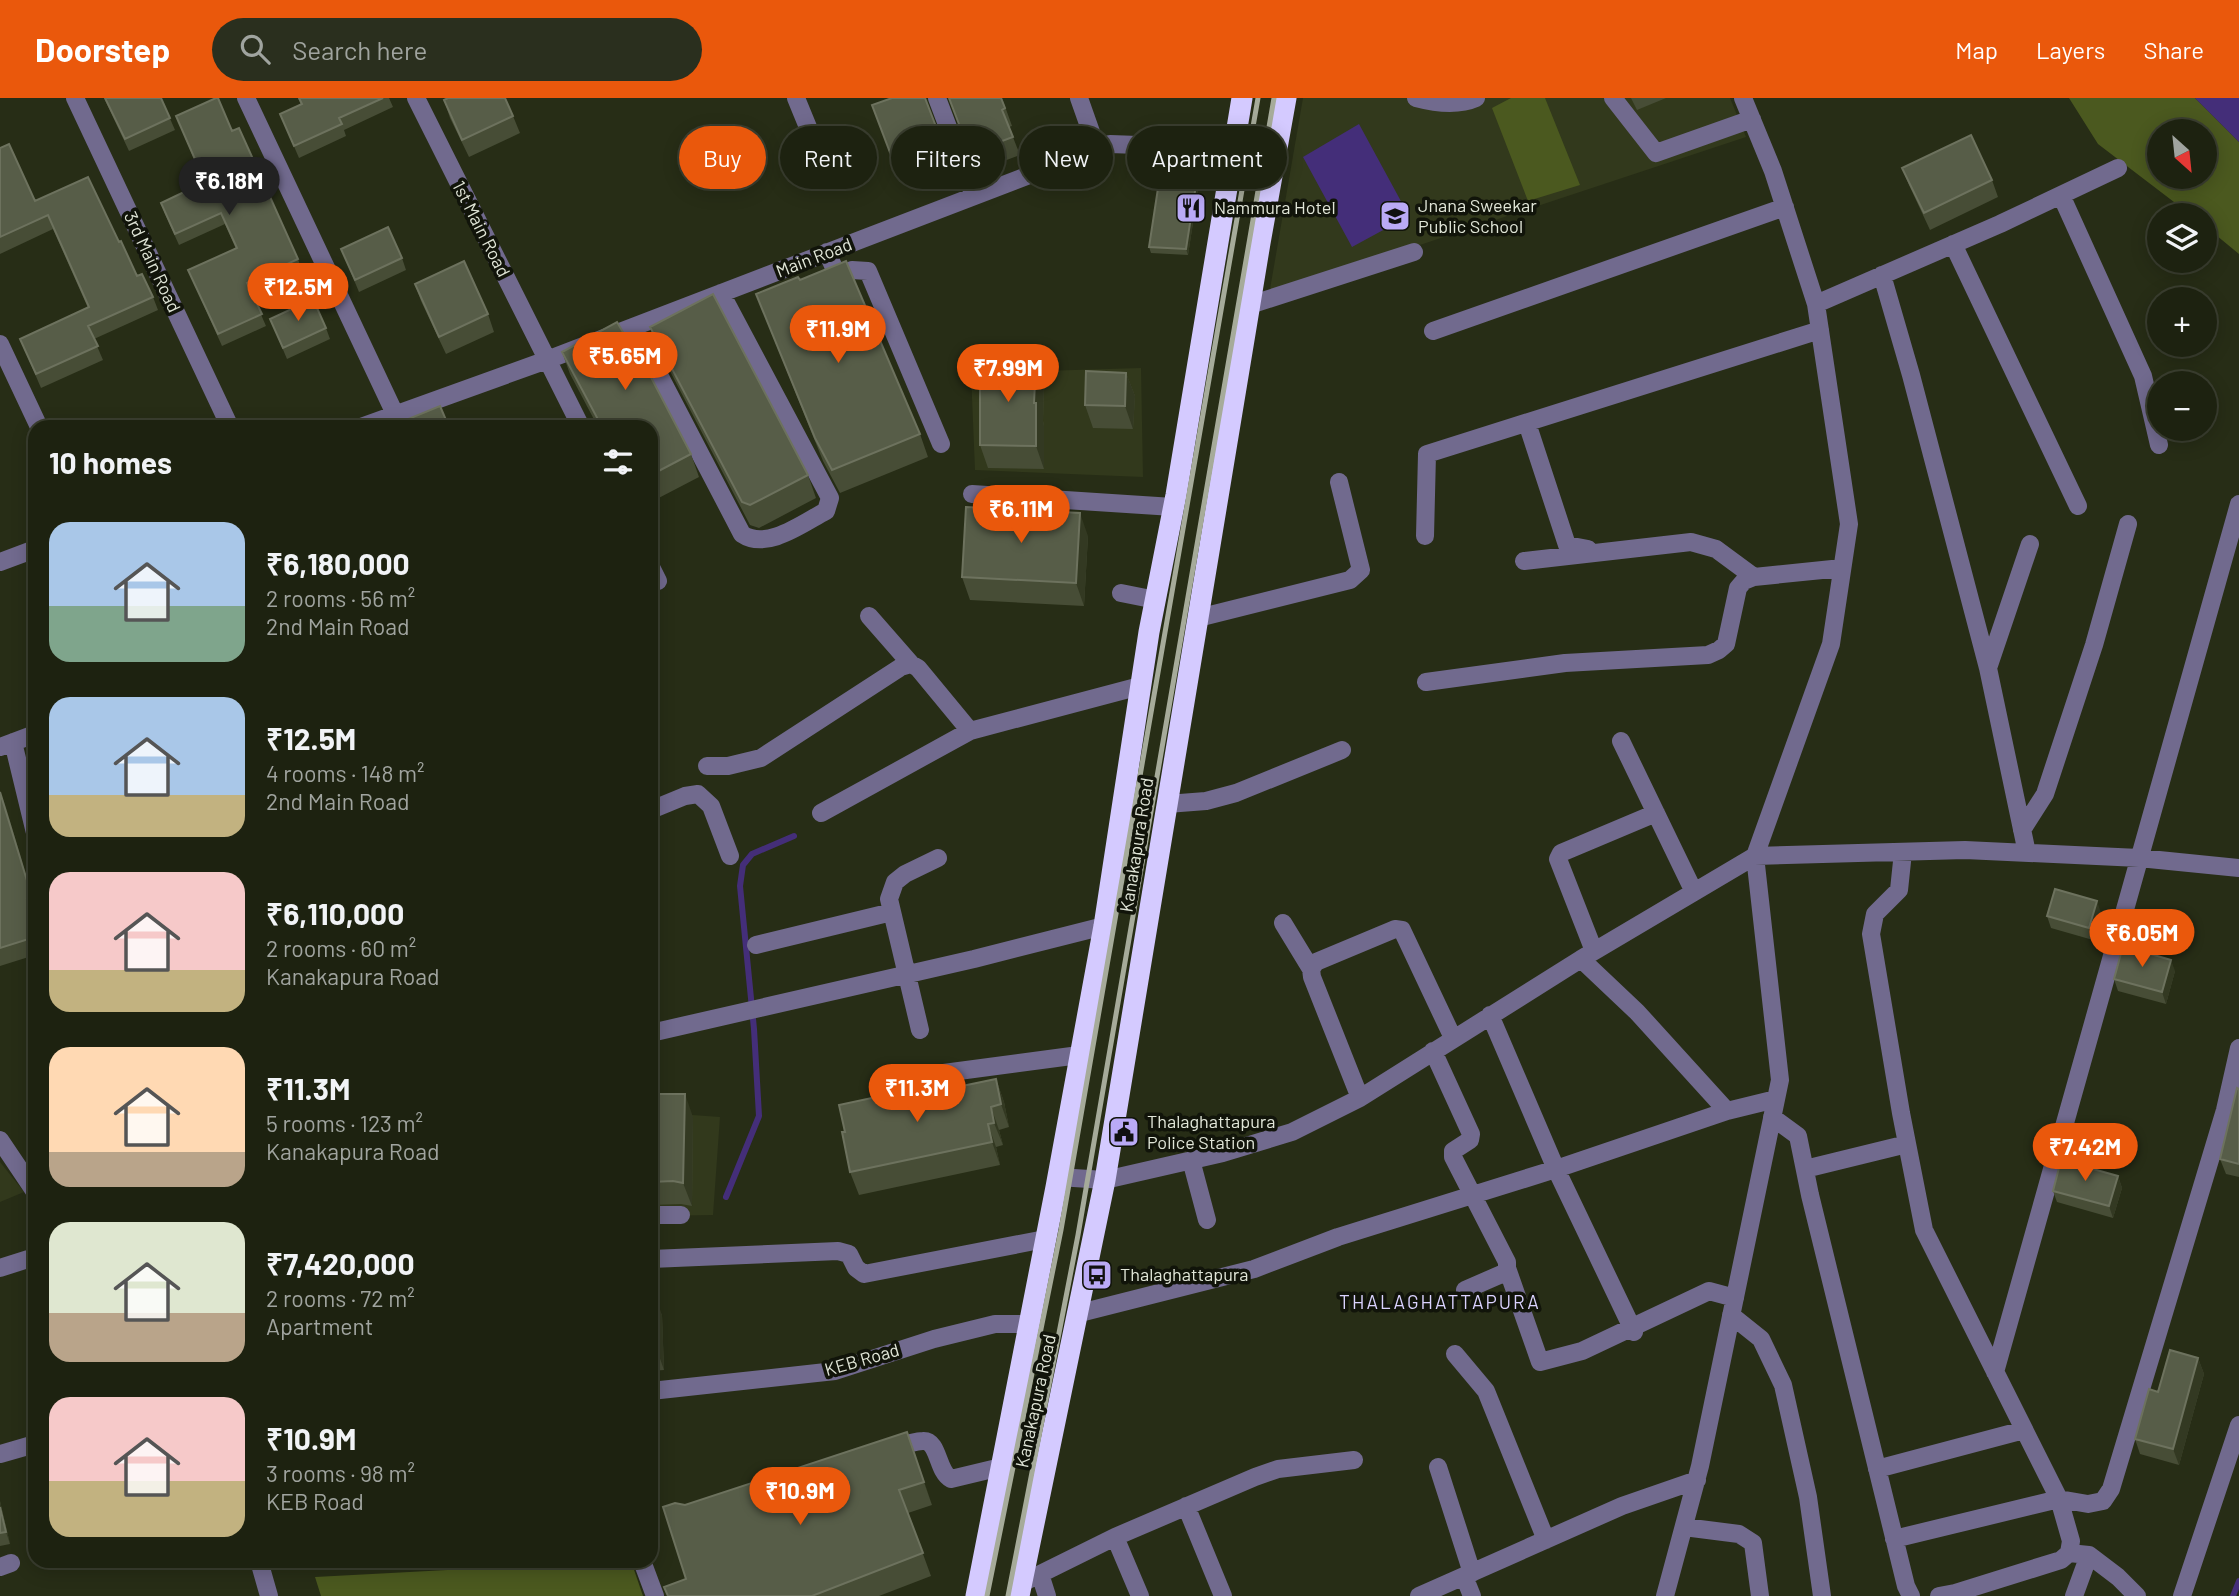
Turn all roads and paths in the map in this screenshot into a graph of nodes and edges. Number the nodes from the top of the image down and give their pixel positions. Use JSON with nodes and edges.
{"nodes":[{"id":1,"x":75,"y":98,"type":"edge"},
{"id":2,"x":246,"y":98,"type":"edge"},
{"id":3,"x":416,"y":98,"type":"edge"},
{"id":4,"x":796,"y":98,"type":"edge"},
{"id":5,"x":937,"y":98,"type":"edge"},
{"id":6,"x":1079,"y":98,"type":"edge"},
{"id":7,"x":1242,"y":98,"type":"edge"},
{"id":8,"x":1286,"y":98,"type":"edge"},
{"id":9,"x":1416,"y":98,"type":"edge"},
{"id":10,"x":1476,"y":98,"type":"edge"},
{"id":11,"x":1613,"y":98,"type":"edge"},
{"id":12,"x":1743,"y":98,"type":"edge"},
{"id":13,"x":1752,"y":119,"type":"junction"},
{"id":14,"x":807,"y":126,"type":"edge"},
{"id":15,"x":1089,"y":126,"type":"edge"},
{"id":16,"x":1238,"y":126,"type":"edge"},
{"id":17,"x":1281,"y":126,"type":"edge"},
{"id":18,"x":2118,"y":168,"type":"dead end"},
{"id":19,"x":1019,"y":179,"type":"edge"},
{"id":20,"x":1227,"y":189,"type":"edge"},
{"id":21,"x":1269,"y":189,"type":"edge"},
{"id":22,"x":2061,"y":195,"type":"junction"},
{"id":23,"x":974,"y":196,"type":"junction"},
{"id":24,"x":1784,"y":207,"type":"junction"},
{"id":25,"x":1953,"y":244,"type":"junction"},
{"id":26,"x":827,"y":252,"type":"junction"},
{"id":27,"x":1413,"y":252,"type":"dead end"},
{"id":28,"x":1882,"y":275,"type":"junction"},
{"id":29,"x":722,"y":293,"type":"junction"},
{"id":30,"x":1816,"y":304,"type":"junction"},
{"id":31,"x":1250,"y":305,"type":"junction"},
{"id":32,"x":634,"y":327,"type":"junction"},
{"id":33,"x":1820,"y":330,"type":"junction"},
{"id":34,"x":1433,"y":331,"type":"dead end"},
{"id":35,"x":0,"y":344,"type":"edge"},
{"id":36,"x":547,"y":360,"type":"junction"},
{"id":37,"x":37,"y":420,"type":"edge"},
{"id":38,"x":227,"y":420,"type":"edge"},
{"id":39,"x":388,"y":420,"type":"edge"},
{"id":40,"x":577,"y":420,"type":"edge"},
{"id":41,"x":1527,"y":423,"type":"junction"},
{"id":42,"x":941,"y":444,"type":"dead end"},
{"id":43,"x":2159,"y":445,"type":"dead end"},
{"id":44,"x":1339,"y":482,"type":"dead end"},
{"id":45,"x":972,"y":494,"type":"dead end"},
{"id":46,"x":2239,"y":505,"type":"edge"},
{"id":47,"x":2078,"y":506,"type":"dead end"},
{"id":48,"x":1174,"y":507,"type":"junction"},
{"id":49,"x":2128,"y":524,"type":"dead end"},
{"id":50,"x":1425,"y":536,"type":"dead end"},
{"id":51,"x":2031,"y":544,"type":"dead end"},
{"id":52,"x":28,"y":552,"type":"edge"},
{"id":53,"x":1603,"y":552,"type":"junction"},
{"id":54,"x":1524,"y":561,"type":"dead end"},
{"id":55,"x":0,"y":562,"type":"edge"},
{"id":56,"x":1842,"y":568,"type":"junction"},
{"id":57,"x":1754,"y":578,"type":"junction"},
{"id":58,"x":1121,"y":593,"type":"dead end"},
{"id":59,"x":1156,"y":600,"type":"junction"},
{"id":60,"x":869,"y":616,"type":"dead end"},
{"id":61,"x":1198,"y":618,"type":"junction"},
{"id":62,"x":911,"y":664,"type":"junction"},
{"id":63,"x":1988,"y":668,"type":"junction"},
{"id":64,"x":1426,"y":682,"type":"dead end"},
{"id":65,"x":1140,"y":686,"type":"junction"},
{"id":66,"x":970,"y":731,"type":"junction"},
{"id":67,"x":28,"y":737,"type":"edge"},
{"id":68,"x":1621,"y":741,"type":"dead end"},
{"id":69,"x":6,"y":745,"type":"edge"},
{"id":70,"x":1342,"y":750,"type":"dead end"},
{"id":71,"x":707,"y":766,"type":"dead end"},
{"id":72,"x":1167,"y":804,"type":"junction"},
{"id":73,"x":658,"y":807,"type":"edge"},
{"id":74,"x":28,"y":812,"type":"edge"},
{"id":75,"x":821,"y":813,"type":"dead end"},
{"id":76,"x":1656,"y":813,"type":"junction"},
{"id":77,"x":2022,"y":831,"type":"junction"},
{"id":78,"x":1903,"y":852,"type":"junction"},
{"id":79,"x":2027,"y":853,"type":"junction"},
{"id":80,"x":730,"y":856,"type":"dead end"},
{"id":81,"x":1755,"y":856,"type":"junction"},
{"id":82,"x":937,"y":858,"type":"dead end"},
{"id":83,"x":2139,"y":859,"type":"junction"},
{"id":84,"x":2239,"y":868,"type":"edge"},
{"id":85,"x":1694,"y":892,"type":"junction"},
{"id":86,"x":892,"y":912,"type":"junction"},
{"id":87,"x":1283,"y":923,"type":"dead end"},
{"id":88,"x":1104,"y":926,"type":"junction"},
{"id":89,"x":756,"y":945,"type":"dead end"},
{"id":90,"x":1588,"y":955,"type":"junction"},
{"id":91,"x":1311,"y":969,"type":"junction"},
{"id":92,"x":908,"y":974,"type":"junction"},
{"id":93,"x":1490,"y":1015,"type":"junction"},
{"id":94,"x":920,"y":1030,"type":"dead end"},
{"id":95,"x":658,"y":1031,"type":"edge"},
{"id":96,"x":1453,"y":1038,"type":"junction"},
{"id":97,"x":2239,"y":1048,"type":"edge"},
{"id":98,"x":1433,"y":1051,"type":"junction"},
{"id":99,"x":1079,"y":1055,"type":"junction"},
{"id":100,"x":906,"y":1078,"type":"dead end"},
{"id":101,"x":1360,"y":1098,"type":"junction"},
{"id":102,"x":1774,"y":1108,"type":"junction"},
{"id":103,"x":1727,"y":1111,"type":"junction"},
{"id":104,"x":0,"y":1140,"type":"edge"},
{"id":105,"x":1907,"y":1144,"type":"junction"},
{"id":106,"x":1191,"y":1160,"type":"junction"},
{"id":107,"x":1556,"y":1169,"type":"junction"},
{"id":108,"x":1805,"y":1169,"type":"junction"},
{"id":109,"x":1058,"y":1177,"type":"junction"},
{"id":110,"x":1105,"y":1180,"type":"junction"},
{"id":111,"x":28,"y":1182,"type":"edge"},
{"id":112,"x":1474,"y":1194,"type":"junction"},
{"id":113,"x":658,"y":1215,"type":"edge"},
{"id":114,"x":681,"y":1215,"type":"dead end"},
{"id":115,"x":1207,"y":1220,"type":"dead end"},
{"id":116,"x":1045,"y":1239,"type":"junction"},
{"id":117,"x":28,"y":1259,"type":"edge"},
{"id":118,"x":658,"y":1259,"type":"edge"},
{"id":119,"x":0,"y":1268,"type":"edge"},
{"id":120,"x":1507,"y":1268,"type":"junction"},
{"id":121,"x":1465,"y":1290,"type":"dead end"},
{"id":122,"x":1733,"y":1306,"type":"junction"},
{"id":123,"x":1076,"y":1314,"type":"junction"},
{"id":124,"x":1029,"y":1324,"type":"junction"},
{"id":125,"x":1632,"y":1329,"type":"junction"},
{"id":126,"x":1455,"y":1354,"type":"dead end"},
{"id":127,"x":1995,"y":1372,"type":"junction"},
{"id":128,"x":658,"y":1390,"type":"edge"},
{"id":129,"x":2239,"y":1425,"type":"edge"},
{"id":130,"x":2024,"y":1430,"type":"junction"},
{"id":131,"x":28,"y":1446,"type":"edge"},
{"id":132,"x":0,"y":1454,"type":"edge"},
{"id":133,"x":869,"y":1458,"type":"edge"},
{"id":134,"x":1354,"y":1460,"type":"dead end"},
{"id":135,"x":1001,"y":1467,"type":"junction"},
{"id":136,"x":1438,"y":1467,"type":"dead end"},
{"id":137,"x":1877,"y":1469,"type":"junction"},
{"id":138,"x":1696,"y":1480,"type":"junction"},
{"id":139,"x":2059,"y":1499,"type":"junction"},
{"id":140,"x":1186,"y":1506,"type":"junction"},
{"id":141,"x":1684,"y":1527,"type":"junction"},
{"id":142,"x":1115,"y":1537,"type":"junction"},
{"id":143,"x":1894,"y":1539,"type":"junction"},
{"id":144,"x":1546,"y":1540,"type":"junction"},
{"id":145,"x":2069,"y":1553,"type":"junction"},
{"id":146,"x":2089,"y":1555,"type":"junction"},
{"id":147,"x":261,"y":1568,"type":"edge"},
{"id":148,"x":645,"y":1568,"type":"edge"},
{"id":149,"x":1468,"y":1574,"type":"junction"},
{"id":150,"x":1027,"y":1584,"type":"edge"},
{"id":151,"x":1950,"y":1595,"type":"edge"},
{"id":152,"x":269,"y":1596,"type":"edge"},
{"id":153,"x":655,"y":1596,"type":"edge"},
{"id":154,"x":976,"y":1596,"type":"edge"},
{"id":155,"x":1047,"y":1596,"type":"edge"},
{"id":156,"x":1140,"y":1596,"type":"edge"},
{"id":157,"x":1223,"y":1596,"type":"edge"},
{"id":158,"x":1419,"y":1596,"type":"edge"},
{"id":159,"x":1472,"y":1596,"type":"edge"},
{"id":160,"x":1665,"y":1596,"type":"edge"},
{"id":161,"x":1760,"y":1596,"type":"edge"},
{"id":162,"x":1822,"y":1596,"type":"edge"},
{"id":163,"x":1911,"y":1596,"type":"edge"},
{"id":164,"x":2074,"y":1596,"type":"edge"},
{"id":165,"x":2137,"y":1596,"type":"edge"},
{"id":166,"x":2182,"y":1596,"type":"edge"}],
"edges":[{"from":1,"to":38,"type":"street","name":"3rd Main Road"},
{"from":2,"to":39,"type":"street"},
{"from":3,"to":36,"type":"street","name":"1st Main Road"},
{"from":4,"to":14,"type":"street"},
{"from":5,"to":23,"type":"street"},
{"from":6,"to":15,"type":"street"},
{"from":7,"to":16,"type":"highway","name":"Kanakapura Road"},
{"from":8,"to":17,"type":"highway","name":"Kanakapura Road"},
{"from":9,"to":10,"type":"street"},
{"from":11,"to":13,"type":"street"},
{"from":12,"to":13,"type":"street"},
{"from":13,"to":24,"type":"street"},
{"from":18,"to":22,"type":"street"},
{"from":19,"to":23,"type":"street","name":"Main Road"},
{"from":20,"to":48,"type":"highway","name":"Kanakapura Road"},
{"from":21,"to":31,"type":"highway","name":"Kanakapura Road"},
{"from":22,"to":25,"type":"street"},
{"from":22,"to":43,"type":"street"},
{"from":23,"to":26,"type":"street","name":"Main Road"},
{"from":24,"to":30,"type":"street"},
{"from":24,"to":34,"type":"street"},
{"from":25,"to":28,"type":"street"},
{"from":25,"to":47,"type":"street"},
{"from":26,"to":29,"type":"street","name":"Main Road"},
{"from":26,"to":42,"type":"street"},
{"from":27,"to":31,"type":"street"},
{"from":28,"to":30,"type":"street"},
{"from":28,"to":63,"type":"street"},
{"from":29,"to":32,"type":"street","name":"Main Road"},
{"from":29,"to":32,"type":"street"},
{"from":30,"to":33,"type":"street"},
{"from":31,"to":61,"type":"highway","name":"Kanakapura Road"},
{"from":32,"to":36,"type":"street","name":"Main Road"},
{"from":33,"to":41,"type":"street"},
{"from":33,"to":56,"type":"street"},
{"from":35,"to":37,"type":"street"},
{"from":36,"to":39,"type":"street","name":"Main Road"},
{"from":36,"to":40,"type":"street","name":"1st Main Road"},
{"from":41,"to":50,"type":"street"},
{"from":41,"to":53,"type":"street"},
{"from":44,"to":61,"type":"street"},
{"from":45,"to":48,"type":"street"},
{"from":46,"to":83,"type":"street"},
{"from":48,"to":59,"type":"highway","name":"Kanakapura Road"},
{"from":49,"to":77,"type":"street"},
{"from":51,"to":63,"type":"street"},
{"from":52,"to":55,"type":"street"},
{"from":53,"to":54,"type":"street"},
{"from":53,"to":57,"type":"street"},
{"from":56,"to":57,"type":"street"},
{"from":56,"to":81,"type":"street"},
{"from":57,"to":64,"type":"street"},
{"from":58,"to":59,"type":"street"},
{"from":59,"to":65,"type":"highway","name":"Kanakapura Road"},
{"from":60,"to":62,"type":"street"},
{"from":61,"to":72,"type":"highway","name":"Kanakapura Road"},
{"from":62,"to":66,"type":"street"},
{"from":62,"to":71,"type":"street"},
{"from":63,"to":77,"type":"street"},
{"from":65,"to":66,"type":"street"},
{"from":65,"to":88,"type":"highway","name":"Kanakapura Road"},
{"from":66,"to":75,"type":"street"},
{"from":67,"to":69,"type":"street"},
{"from":68,"to":76,"type":"street"},
{"from":69,"to":74,"type":"street"},
{"from":70,"to":72,"type":"street"},
{"from":72,"to":110,"type":"highway","name":"Kanakapura Road"},
{"from":73,"to":80,"type":"street"},
{"from":76,"to":85,"type":"street"},
{"from":76,"to":90,"type":"street"},
{"from":77,"to":79,"type":"street"},
{"from":78,"to":79,"type":"street"},
{"from":78,"to":81,"type":"street"},
{"from":78,"to":105,"type":"street"},
{"from":79,"to":83,"type":"street"},
{"from":81,"to":85,"type":"street"},
{"from":81,"to":102,"type":"street"},
{"from":82,"to":86,"type":"street"},
{"from":83,"to":84,"type":"street"},
{"from":83,"to":127,"type":"street"},
{"from":85,"to":90,"type":"street"},
{"from":86,"to":89,"type":"street"},
{"from":86,"to":92,"type":"street"},
{"from":87,"to":91,"type":"street"},
{"from":88,"to":92,"type":"street"},
{"from":88,"to":99,"type":"highway","name":"Kanakapura Road"},
{"from":90,"to":93,"type":"street"},
{"from":90,"to":103,"type":"street"},
{"from":91,"to":96,"type":"street"},
{"from":91,"to":101,"type":"street"},
{"from":92,"to":94,"type":"street"},
{"from":92,"to":95,"type":"street"},
{"from":93,"to":96,"type":"street"},
{"from":93,"to":107,"type":"street"},
{"from":96,"to":98,"type":"street"},
{"from":97,"to":139,"type":"street"},
{"from":98,"to":101,"type":"street"},
{"from":98,"to":112,"type":"street"},
{"from":99,"to":100,"type":"street"},
{"from":99,"to":109,"type":"highway","name":"Kanakapura Road"},
{"from":101,"to":106,"type":"street"},
{"from":102,"to":103,"type":"street"},
{"from":102,"to":108,"type":"street"},
{"from":102,"to":122,"type":"street"},
{"from":103,"to":107,"type":"street"},
{"from":104,"to":111,"type":"street"},
{"from":105,"to":108,"type":"street"},
{"from":105,"to":127,"type":"street"},
{"from":106,"to":110,"type":"street"},
{"from":106,"to":115,"type":"street"},
{"from":107,"to":112,"type":"street"},
{"from":107,"to":125,"type":"street"},
{"from":108,"to":137,"type":"street"},
{"from":109,"to":110,"type":"street"},
{"from":109,"to":116,"type":"highway","name":"Kanakapura Road"},
{"from":110,"to":123,"type":"highway","name":"Kanakapura Road"},
{"from":112,"to":120,"type":"street"},
{"from":112,"to":123,"type":"street"},
{"from":113,"to":114,"type":"street"},
{"from":116,"to":118,"type":"street"},
{"from":116,"to":124,"type":"highway","name":"Kanakapura Road"},
{"from":117,"to":119,"type":"street"},
{"from":120,"to":121,"type":"street"},
{"from":120,"to":125,"type":"street"},
{"from":122,"to":125,"type":"street"},
{"from":122,"to":138,"type":"street"},
{"from":122,"to":162,"type":"street"},
{"from":123,"to":150,"type":"highway","name":"Kanakapura Road"},
{"from":124,"to":128,"type":"street","name":"KEB Road"},
{"from":124,"to":135,"type":"highway","name":"Kanakapura Road"},
{"from":126,"to":144,"type":"street"},
{"from":127,"to":130,"type":"street"},
{"from":129,"to":166,"type":"street"},
{"from":130,"to":137,"type":"street"},
{"from":130,"to":139,"type":"street"},
{"from":131,"to":132,"type":"street"},
{"from":133,"to":135,"type":"street"},
{"from":134,"to":140,"type":"street"},
{"from":135,"to":154,"type":"highway","name":"Kanakapura Road"},
{"from":136,"to":149,"type":"street"},
{"from":137,"to":143,"type":"street"},
{"from":138,"to":141,"type":"street"},
{"from":138,"to":144,"type":"street"},
{"from":139,"to":143,"type":"street"},
{"from":139,"to":145,"type":"street"},
{"from":140,"to":142,"type":"street"},
{"from":140,"to":157,"type":"street"},
{"from":141,"to":160,"type":"street"},
{"from":141,"to":161,"type":"street"},
{"from":142,"to":150,"type":"street"},
{"from":142,"to":156,"type":"street"},
{"from":143,"to":163,"type":"street"},
{"from":144,"to":149,"type":"street"},
{"from":145,"to":146,"type":"street"},
{"from":145,"to":151,"type":"street"},
{"from":146,"to":164,"type":"street"},
{"from":146,"to":165,"type":"street"},
{"from":147,"to":152,"type":"street"},
{"from":148,"to":153,"type":"street"},
{"from":149,"to":158,"type":"street"},
{"from":149,"to":159,"type":"street"},
{"from":150,"to":155,"type":"street"}]}
